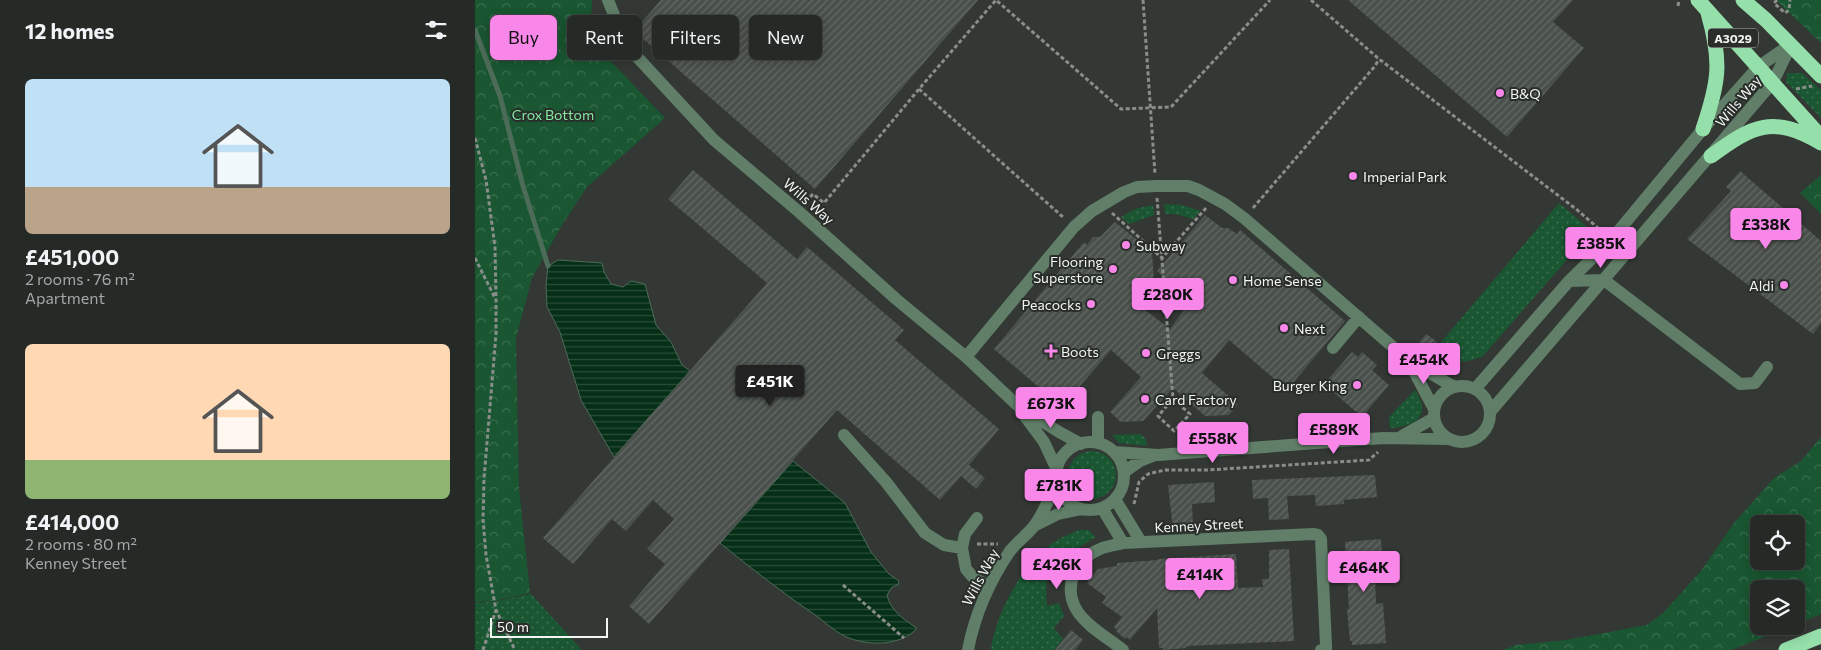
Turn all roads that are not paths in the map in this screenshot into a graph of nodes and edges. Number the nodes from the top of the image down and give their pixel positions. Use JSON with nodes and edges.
{"nodes":[{"id":1,"x":608,"y":0,"type":"edge"},
{"id":2,"x":1743,"y":0,"type":"edge"},
{"id":3,"x":1703,"y":5,"type":"edge"},
{"id":4,"x":1791,"y":44,"type":"junction"},
{"id":5,"x":1758,"y":67,"type":"junction"},
{"id":6,"x":1821,"y":76,"type":"edge"},
{"id":7,"x":1773,"y":82,"type":"junction"},
{"id":8,"x":1703,"y":129,"type":"junction"},
{"id":9,"x":1821,"y":137,"type":"edge"},
{"id":10,"x":1821,"y":143,"type":"edge"},
{"id":11,"x":1711,"y":156,"type":"junction"},
{"id":12,"x":1604,"y":280,"type":"junction"},
{"id":13,"x":1569,"y":281,"type":"junction"},
{"id":14,"x":1359,"y":318,"type":"junction"},
{"id":15,"x":1333,"y":348,"type":"dead end"},
{"id":16,"x":966,"y":357,"type":"junction"},
{"id":17,"x":1408,"y":360,"type":"junction"},
{"id":18,"x":1767,"y":366,"type":"dead end"},
{"id":19,"x":1454,"y":387,"type":"junction"},
{"id":20,"x":1475,"y":389,"type":"junction"},
{"id":21,"x":1017,"y":404,"type":"junction"},
{"id":22,"x":1490,"y":412,"type":"junction"},
{"id":23,"x":1434,"y":413,"type":"junction"},
{"id":24,"x":1098,"y":417,"type":"dead end"},
{"id":25,"x":844,"y":435,"type":"dead end"},
{"id":26,"x":1400,"y":437,"type":"junction"},
{"id":27,"x":1447,"y":439,"type":"junction"},
{"id":28,"x":1098,"y":443,"type":"junction"},
{"id":29,"x":1081,"y":444,"type":"junction"},
{"id":30,"x":1114,"y":452,"type":"junction"},
{"id":31,"x":1158,"y":455,"type":"junction"},
{"id":32,"x":1124,"y":472,"type":"junction"},
{"id":33,"x":1057,"y":475,"type":"junction"},
{"id":34,"x":1115,"y":499,"type":"junction"},
{"id":35,"x":1102,"y":508,"type":"junction"},
{"id":36,"x":1083,"y":509,"type":"junction"},
{"id":37,"x":977,"y":518,"type":"dead end"},
{"id":38,"x":1034,"y":526,"type":"junction"},
{"id":39,"x":1141,"y":542,"type":"junction"},
{"id":40,"x":1123,"y":544,"type":"junction"},
{"id":41,"x":962,"y":548,"type":"junction"},
{"id":42,"x":986,"y":582,"type":"junction"},
{"id":43,"x":1821,"y":636,"type":"edge"},
{"id":44,"x":968,"y":650,"type":"edge"},
{"id":45,"x":1123,"y":650,"type":"edge"},
{"id":46,"x":1321,"y":650,"type":"edge"},
{"id":47,"x":1786,"y":650,"type":"edge"}],
"edges":[{"from":1,"to":16,"type":"street","name":"Wills Way"},
{"from":2,"to":4,"type":"highway","number":"A3029"},
{"from":3,"to":5,"type":"highway","number":"A3029"},
{"from":3,"to":8,"type":"highway"},
{"from":4,"to":5,"type":"street","name":"Wills Way"},
{"from":4,"to":6,"type":"highway","number":"A3029"},
{"from":4,"to":7,"type":"street","name":"Wills Way"},
{"from":5,"to":7,"type":"highway"},
{"from":5,"to":8,"type":"street","name":"Wills Way"},
{"from":7,"to":9,"type":"highway"},
{"from":7,"to":11,"type":"street","name":"Wills Way"},
{"from":8,"to":13,"type":"street","name":"Wills Way"},
{"from":10,"to":11,"type":"highway"},
{"from":11,"to":12,"type":"street","name":"Wills Way"},
{"from":12,"to":13,"type":"street"},
{"from":12,"to":18,"type":"street"},
{"from":12,"to":22,"type":"street","name":"Wills Way"},
{"from":13,"to":20,"type":"street","name":"Wills Way"},
{"from":14,"to":15,"type":"street"},
{"from":14,"to":16,"type":"street"},
{"from":14,"to":17,"type":"street"},
{"from":16,"to":21,"type":"street","name":"Wills Way"},
{"from":17,"to":19,"type":"street"},
{"from":17,"to":23,"type":"street"},
{"from":19,"to":20,"type":"street"},
{"from":19,"to":23,"type":"street"},
{"from":20,"to":22,"type":"street"},
{"from":21,"to":29,"type":"street","name":"Wills Way"},
{"from":21,"to":33,"type":"street","name":"Wills Way"},
{"from":22,"to":27,"type":"street"},
{"from":23,"to":26,"type":"street"},
{"from":23,"to":27,"type":"street"},
{"from":24,"to":28,"type":"street"},
{"from":25,"to":41,"type":"street"},
{"from":26,"to":27,"type":"street"},
{"from":26,"to":31,"type":"street"},
{"from":28,"to":29,"type":"street"},
{"from":28,"to":30,"type":"street"},
{"from":29,"to":33,"type":"street","name":"Wills Way"},
{"from":30,"to":31,"type":"street"},
{"from":30,"to":32,"type":"street"},
{"from":31,"to":32,"type":"street"},
{"from":32,"to":34,"type":"street"},
{"from":33,"to":36,"type":"street","name":"Wills Way"},
{"from":33,"to":38,"type":"street","name":"Wills Way"},
{"from":34,"to":35,"type":"street"},
{"from":34,"to":39,"type":"street"},
{"from":35,"to":36,"type":"street","name":"Wills Way"},
{"from":35,"to":40,"type":"street"},
{"from":36,"to":38,"type":"street","name":"Wills Way"},
{"from":37,"to":41,"type":"street"},
{"from":38,"to":42,"type":"street","name":"Wills Way"},
{"from":39,"to":40,"type":"street","name":"Kenney Street"},
{"from":39,"to":46,"type":"street","name":"Kenney Street"},
{"from":40,"to":45,"type":"street","name":"Kenney Street"},
{"from":41,"to":42,"type":"street"},
{"from":42,"to":44,"type":"street","name":"Wills Way"},
{"from":43,"to":47,"type":"highway"}]}
